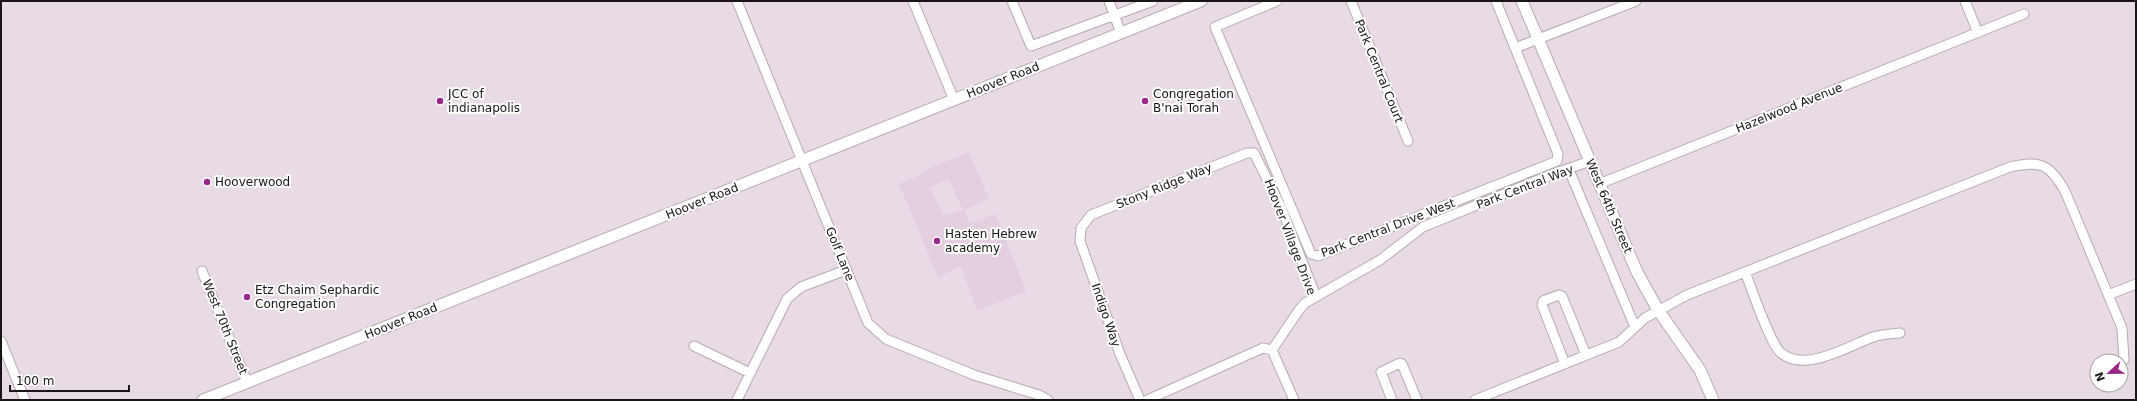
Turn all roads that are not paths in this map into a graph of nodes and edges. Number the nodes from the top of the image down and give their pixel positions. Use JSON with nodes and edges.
{"nodes":[{"id":1,"x":737,"y":1,"type":"edge"},
{"id":2,"x":913,"y":1,"type":"edge"},
{"id":3,"x":1012,"y":1,"type":"edge"},
{"id":4,"x":1109,"y":1,"type":"edge"},
{"id":5,"x":1153,"y":1,"type":"edge"},
{"id":6,"x":1201,"y":1,"type":"edge"},
{"id":7,"x":1276,"y":1,"type":"edge"},
{"id":8,"x":1351,"y":1,"type":"edge"},
{"id":9,"x":1496,"y":1,"type":"edge"},
{"id":10,"x":1522,"y":1,"type":"edge"},
{"id":11,"x":1636,"y":1,"type":"edge"},
{"id":12,"x":1965,"y":1,"type":"edge"},
{"id":13,"x":2024,"y":14,"type":"dead end"},
{"id":14,"x":1115,"y":16,"type":"junction"},
{"id":15,"x":1122,"y":33,"type":"junction"},
{"id":16,"x":1978,"y":33,"type":"junction"},
{"id":17,"x":1539,"y":39,"type":"junction"},
{"id":18,"x":1515,"y":48,"type":"junction"},
{"id":19,"x":954,"y":100,"type":"junction"},
{"id":20,"x":1408,"y":141,"type":"dead end"},
{"id":21,"x":1253,"y":153,"type":"joint"},
{"id":22,"x":802,"y":160,"type":"junction"},
{"id":23,"x":1590,"y":161,"type":"junction"},
{"id":24,"x":1569,"y":170,"type":"junction"},
{"id":25,"x":1599,"y":184,"type":"junction"},
{"id":26,"x":1081,"y":228,"type":"joint"},
{"id":27,"x":846,"y":270,"type":"junction"},
{"id":28,"x":202,"y":271,"type":"dead end"},
{"id":29,"x":1745,"y":272,"type":"junction"},
{"id":30,"x":2136,"y":284,"type":"edge"},
{"id":31,"x":2108,"y":296,"type":"junction"},
{"id":32,"x":1316,"y":297,"type":"junction"},
{"id":33,"x":1658,"y":310,"type":"junction"},
{"id":34,"x":1635,"y":326,"type":"junction"},
{"id":35,"x":1900,"y":333,"type":"dead end"},
{"id":36,"x":1,"y":341,"type":"edge"},
{"id":37,"x":694,"y":346,"type":"dead end"},
{"id":38,"x":1272,"y":350,"type":"junction"},
{"id":39,"x":2124,"y":353,"type":"edge"},
{"id":40,"x":1586,"y":355,"type":"junction"},
{"id":41,"x":1565,"y":364,"type":"junction"},
{"id":42,"x":750,"y":373,"type":"junction"},
{"id":43,"x":247,"y":382,"type":"junction"},
{"id":44,"x":208,"y":399,"type":"edge"},
{"id":45,"x":25,"y":400,"type":"edge"},
{"id":46,"x":737,"y":400,"type":"edge"},
{"id":47,"x":1048,"y":400,"type":"edge"},
{"id":48,"x":1140,"y":400,"type":"edge"},
{"id":49,"x":1147,"y":400,"type":"edge"},
{"id":50,"x":1294,"y":400,"type":"edge"},
{"id":51,"x":1392,"y":400,"type":"edge"},
{"id":52,"x":1417,"y":400,"type":"edge"},
{"id":53,"x":1475,"y":400,"type":"edge"},
{"id":54,"x":1713,"y":400,"type":"edge"}],
"edges":[{"from":1,"to":22,"type":"street","name":"Golf Lane"},
{"from":2,"to":19,"type":"street"},
{"from":3,"to":14,"type":"street","name":"Hoover Road"},
{"from":4,"to":14,"type":"street"},
{"from":5,"to":14,"type":"street","name":"Hoover Road"},
{"from":6,"to":15,"type":"street","name":"Hoover Road"},
{"from":7,"to":18,"type":"street","name":"Park Central Drive West"},
{"from":8,"to":20,"type":"street","name":"Park Central Court"},
{"from":9,"to":18,"type":"street"},
{"from":10,"to":17,"type":"street","name":"West 64th Street"},
{"from":11,"to":17,"type":"street"},
{"from":12,"to":16,"type":"street"},
{"from":13,"to":16,"type":"street","name":"Hazelwood Avenue"},
{"from":14,"to":15,"type":"street"},
{"from":15,"to":19,"type":"street","name":"Hoover Road"},
{"from":16,"to":25,"type":"street","name":"Hazelwood Avenue"},
{"from":17,"to":18,"type":"street"},
{"from":17,"to":23,"type":"street","name":"West 64th Street"},
{"from":19,"to":22,"type":"street","name":"Hoover Road"},
{"from":21,"to":26,"type":"street","name":"Stony Ridge Way"},
{"from":21,"to":32,"type":"street","name":"Hoover Village Drive"},
{"from":22,"to":27,"type":"street","name":"Golf Lane"},
{"from":22,"to":43,"type":"street","name":"Hoover Road"},
{"from":23,"to":24,"type":"street","name":"Park Central Way"},
{"from":23,"to":25,"type":"street","name":"West 64th Street"},
{"from":24,"to":32,"type":"street","name":"Park Central Way"},
{"from":24,"to":34,"type":"street"},
{"from":25,"to":33,"type":"street","name":"West 64th Street"},
{"from":26,"to":48,"type":"street","name":"Indigo Way"},
{"from":27,"to":42,"type":"street"},
{"from":27,"to":47,"type":"street","name":"Golf Lane"},
{"from":28,"to":43,"type":"street","name":"West 70th Street"},
{"from":29,"to":31,"type":"street"},
{"from":29,"to":33,"type":"street"},
{"from":29,"to":35,"type":"street"},
{"from":30,"to":31,"type":"street"},
{"from":31,"to":39,"type":"street"},
{"from":32,"to":38,"type":"street","name":"Hoover Village Drive"},
{"from":33,"to":34,"type":"street"},
{"from":33,"to":54,"type":"street","name":"West 64th Street"},
{"from":34,"to":40,"type":"street"},
{"from":36,"to":45,"type":"street"},
{"from":37,"to":42,"type":"street"},
{"from":38,"to":49,"type":"street"},
{"from":38,"to":50,"type":"street"},
{"from":40,"to":41,"type":"street"},
{"from":40,"to":41,"type":"street"},
{"from":41,"to":53,"type":"street"},
{"from":42,"to":46,"type":"street"},
{"from":43,"to":44,"type":"street","name":"Hoover Road"},
{"from":51,"to":52,"type":"street"}]}
